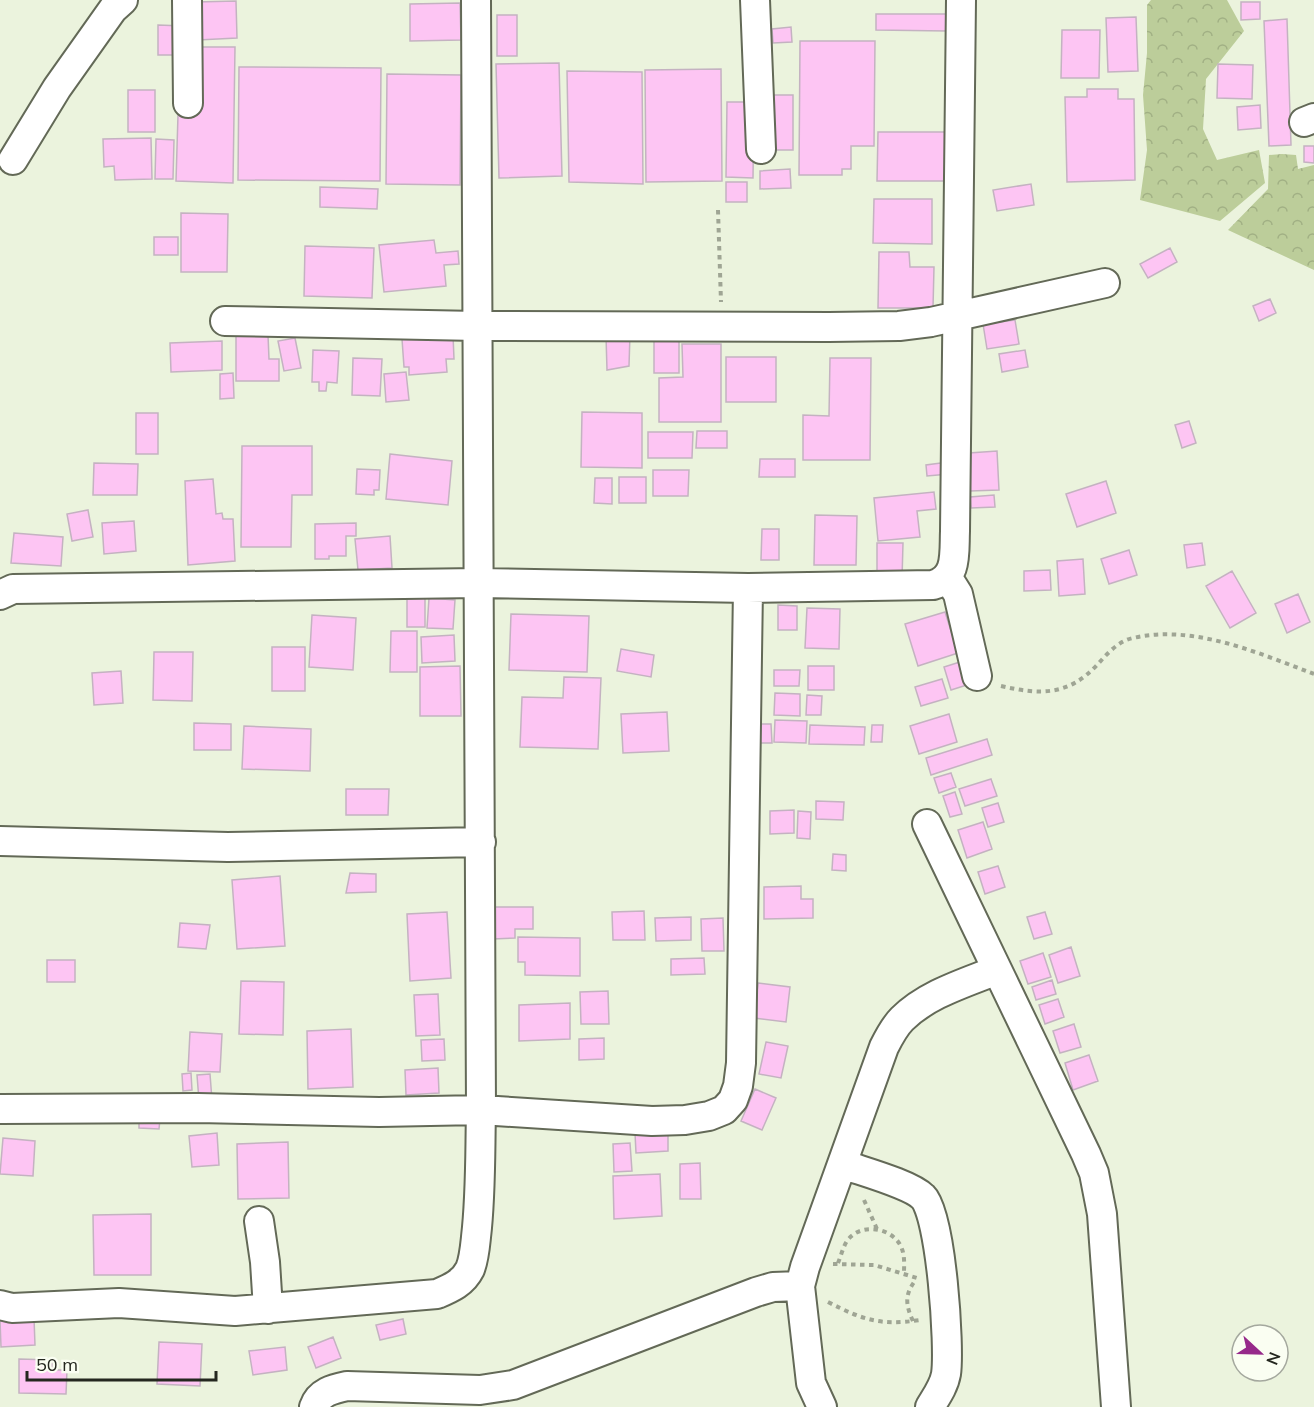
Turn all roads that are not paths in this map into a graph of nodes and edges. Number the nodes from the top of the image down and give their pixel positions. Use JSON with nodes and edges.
{"nodes":[{"id":1,"x":123,"y":0,"type":"edge"},
{"id":2,"x":187,"y":0,"type":"edge"},
{"id":3,"x":476,"y":0,"type":"edge"},
{"id":4,"x":755,"y":0,"type":"edge"},
{"id":5,"x":961,"y":0,"type":"edge"},
{"id":6,"x":188,"y":103,"type":"dead end"},
{"id":7,"x":761,"y":149,"type":"dead end"},
{"id":8,"x":13,"y":160,"type":"dead end"},
{"id":9,"x":1105,"y":283,"type":"dead end"},
{"id":10,"x":957,"y":316,"type":"junction"},
{"id":11,"x":225,"y":321,"type":"dead end"},
{"id":12,"x":477,"y":326,"type":"junction"},
{"id":13,"x":948,"y":578,"type":"junction"},
{"id":14,"x":478,"y":583,"type":"junction"},
{"id":15,"x":748,"y":588,"type":"junction"},
{"id":16,"x":0,"y":595,"type":"edge"},
{"id":17,"x":977,"y":676,"type":"road end"},
{"id":18,"x":927,"y":824,"type":"dead end"},
{"id":19,"x":0,"y":841,"type":"edge"},
{"id":20,"x":481,"y":842,"type":"junction"},
{"id":21,"x":997,"y":970,"type":"junction"},
{"id":22,"x":0,"y":1109,"type":"edge"},
{"id":23,"x":481,"y":1110,"type":"junction"},
{"id":24,"x":842,"y":1164,"type":"junction"},
{"id":25,"x":259,"y":1221,"type":"dead end"},
{"id":26,"x":802,"y":1277,"type":"junction"},
{"id":27,"x":1,"y":1309,"type":"edge"},
{"id":28,"x":268,"y":1309,"type":"junction"},
{"id":29,"x":314,"y":1407,"type":"edge"},
{"id":30,"x":822,"y":1407,"type":"edge"},
{"id":31,"x":930,"y":1407,"type":"edge"},
{"id":32,"x":1116,"y":1407,"type":"edge"}],
"edges":[{"from":1,"to":8,"type":"street"},
{"from":2,"to":6,"type":"street"},
{"from":3,"to":12,"type":"street"},
{"from":4,"to":7,"type":"street"},
{"from":5,"to":10,"type":"street"},
{"from":9,"to":10,"type":"street"},
{"from":10,"to":12,"type":"street"},
{"from":10,"to":13,"type":"street"},
{"from":11,"to":12,"type":"street"},
{"from":12,"to":14,"type":"street"},
{"from":13,"to":15,"type":"street"},
{"from":13,"to":17,"type":"street"},
{"from":14,"to":15,"type":"street"},
{"from":14,"to":16,"type":"street"},
{"from":14,"to":20,"type":"street"},
{"from":15,"to":23,"type":"street"},
{"from":18,"to":21,"type":"street"},
{"from":19,"to":20,"type":"street"},
{"from":20,"to":23,"type":"street"},
{"from":21,"to":24,"type":"street"},
{"from":21,"to":32,"type":"street"},
{"from":22,"to":23,"type":"street"},
{"from":23,"to":28,"type":"street"},
{"from":24,"to":26,"type":"street"},
{"from":24,"to":31,"type":"street"},
{"from":25,"to":28,"type":"street"},
{"from":26,"to":29,"type":"street"},
{"from":26,"to":30,"type":"street"},
{"from":27,"to":28,"type":"street"}]}
